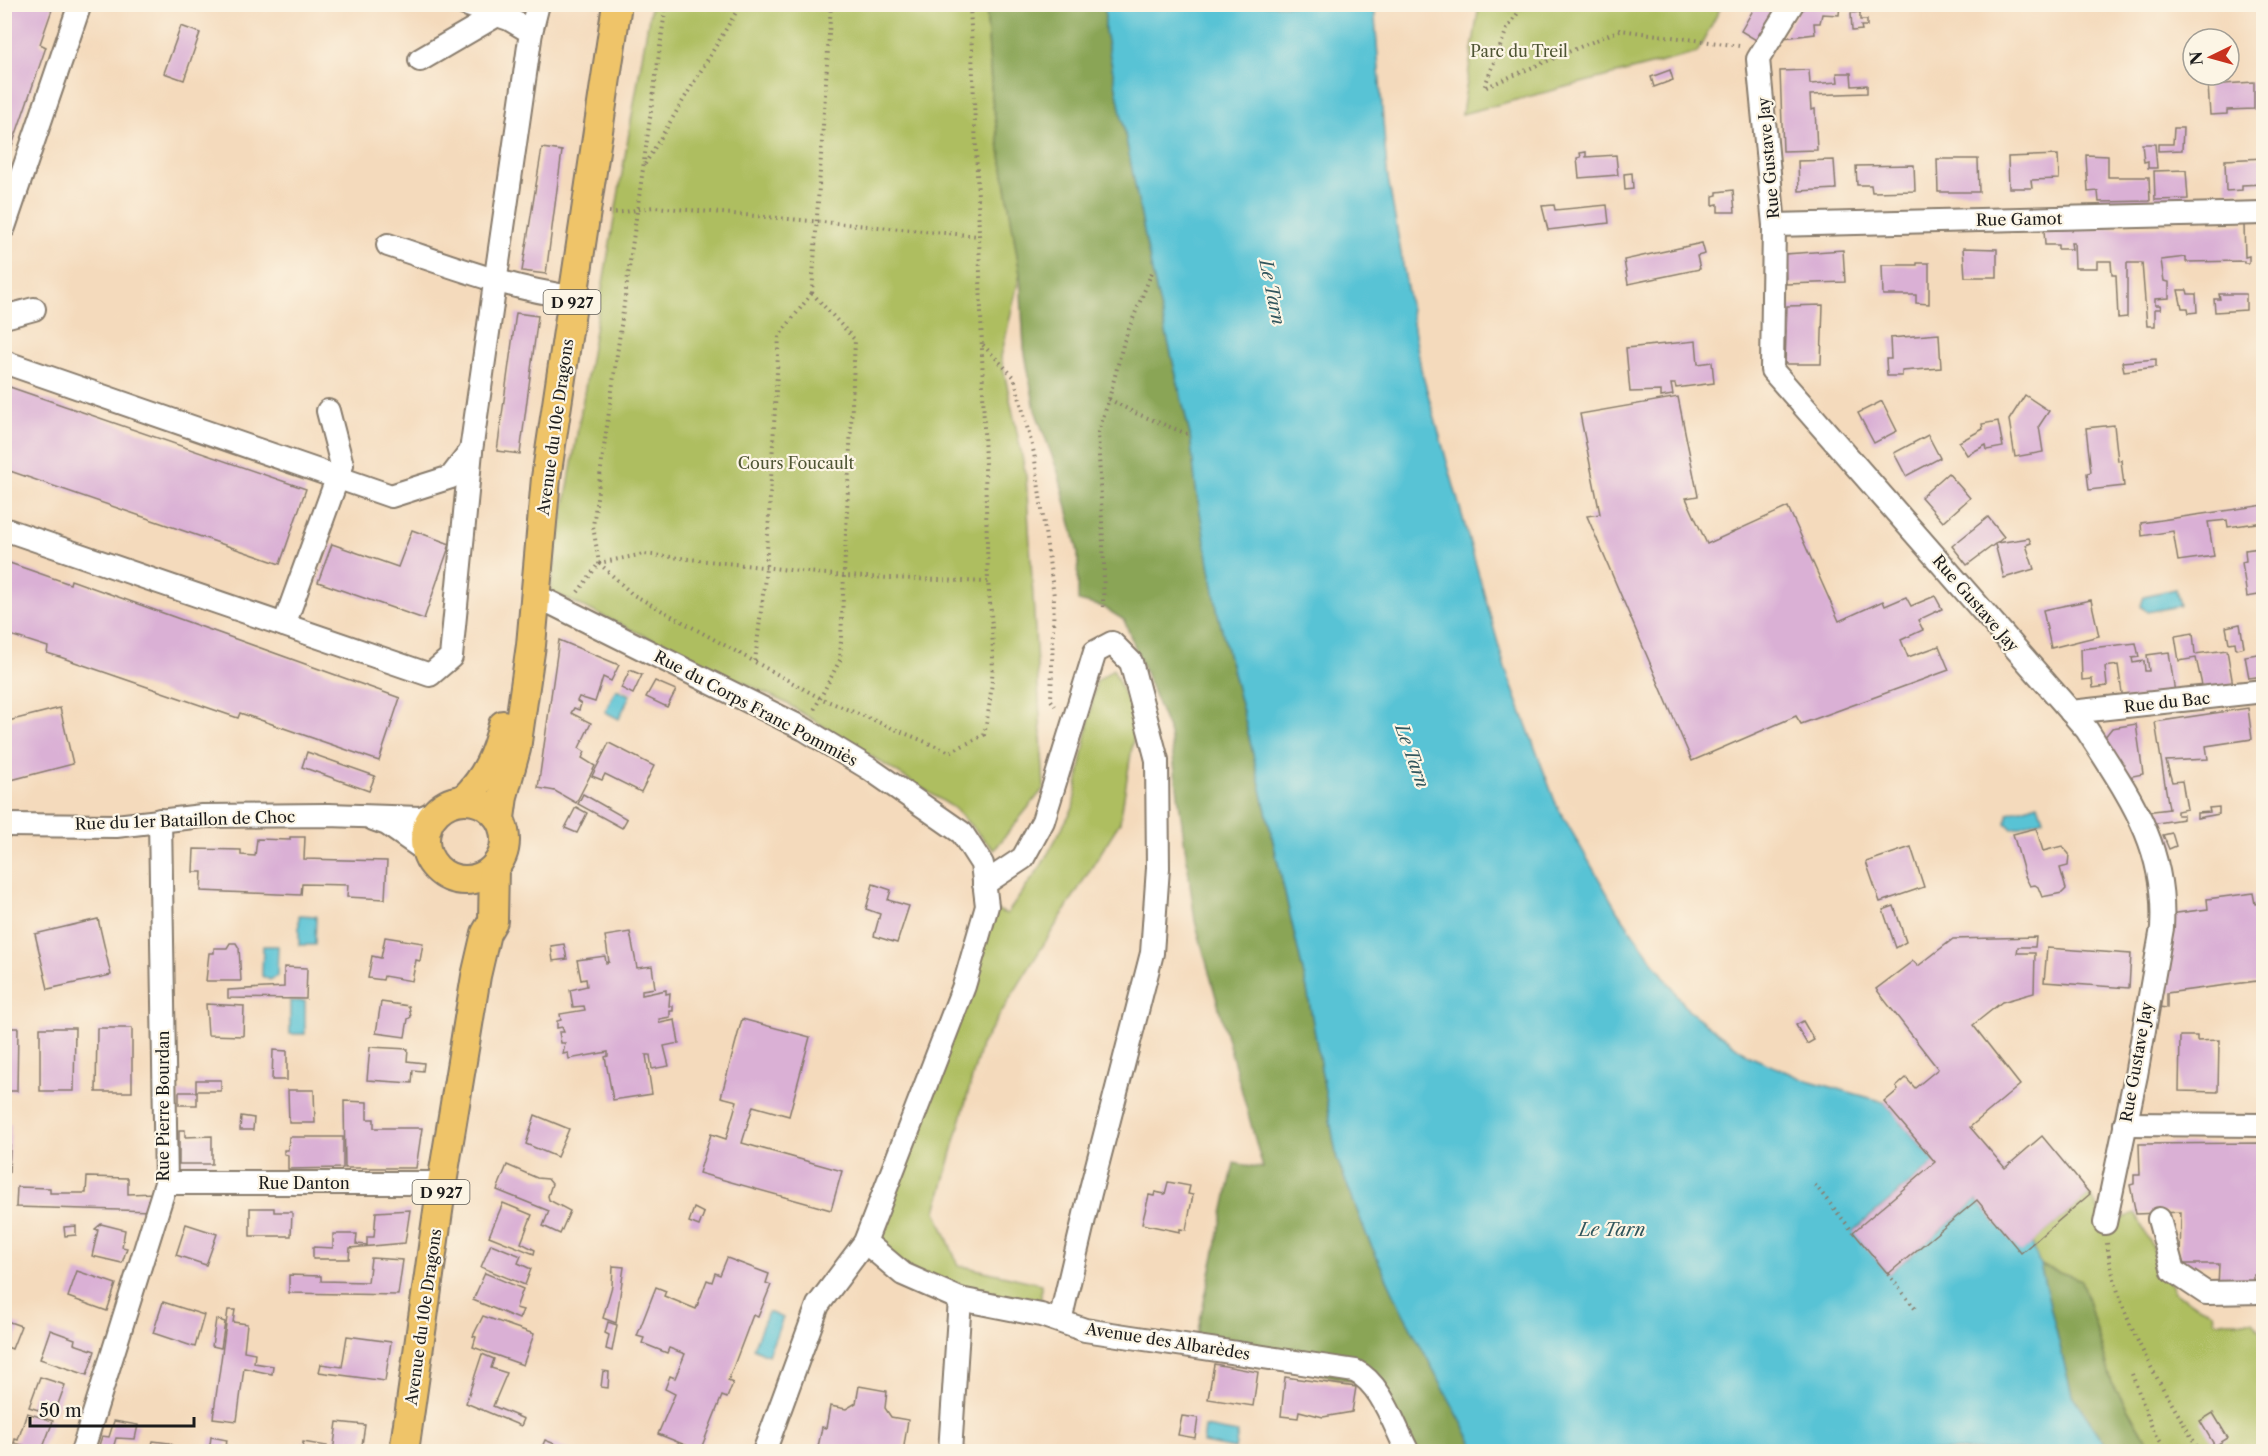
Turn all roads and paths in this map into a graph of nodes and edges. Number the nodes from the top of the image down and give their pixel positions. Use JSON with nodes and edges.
{"nodes":[{"id":1,"x":80,"y":4,"type":"edge"},
{"id":2,"x":465,"y":4,"type":"edge"},
{"id":3,"x":538,"y":4,"type":"edge"},
{"id":4,"x":617,"y":4,"type":"edge"},
{"id":5,"x":666,"y":4,"type":"edge"},
{"id":6,"x":741,"y":4,"type":"edge"},
{"id":7,"x":831,"y":4,"type":"edge"},
{"id":8,"x":970,"y":4,"type":"edge"},
{"id":9,"x":1524,"y":4,"type":"edge"},
{"id":10,"x":1792,"y":4,"type":"edge"},
{"id":11,"x":497,"y":15,"type":"junction"},
{"id":12,"x":531,"y":32,"type":"junction"},
{"id":13,"x":1762,"y":52,"type":"junction"},
{"id":14,"x":420,"y":60,"type":"dead end"},
{"id":15,"x":644,"y":167,"type":"junction"},
{"id":16,"x":639,"y":208,"type":"junction"},
{"id":17,"x":584,"y":210,"type":"junction"},
{"id":18,"x":2264,"y":213,"type":"edge"},
{"id":19,"x":817,"y":222,"type":"junction"},
{"id":20,"x":1774,"y":225,"type":"junction"},
{"id":21,"x":4,"y":227,"type":"edge"},
{"id":22,"x":979,"y":236,"type":"junction"},
{"id":23,"x":388,"y":245,"type":"dead end"},
{"id":24,"x":1152,"y":272,"type":"dead end"},
{"id":25,"x":496,"y":281,"type":"junction"},
{"id":26,"x":812,"y":293,"type":"junction"},
{"id":27,"x":573,"y":297,"type":"junction"},
{"id":28,"x":34,"y":309,"type":"dead end"},
{"id":29,"x":4,"y":317,"type":"edge"},
{"id":30,"x":982,"y":345,"type":"junction"},
{"id":31,"x":4,"y":362,"type":"edge"},
{"id":32,"x":1109,"y":399,"type":"junction"},
{"id":33,"x":328,"y":411,"type":"dead end"},
{"id":34,"x":1190,"y":435,"type":"dead end"},
{"id":35,"x":471,"y":451,"type":"junction"},
{"id":36,"x":337,"y":478,"type":"junction"},
{"id":37,"x":4,"y":529,"type":"edge"},
{"id":38,"x":598,"y":563,"type":"junction"},
{"id":39,"x":765,"y":568,"type":"junction"},
{"id":40,"x":844,"y":576,"type":"junction"},
{"id":41,"x":988,"y":582,"type":"junction"},
{"id":42,"x":535,"y":601,"type":"junction"},
{"id":43,"x":1102,"y":607,"type":"dead end"},
{"id":44,"x":565,"y":610,"type":"junction"},
{"id":45,"x":284,"y":625,"type":"junction"},
{"id":46,"x":755,"y":661,"type":"junction"},
{"id":47,"x":2264,"y":691,"type":"edge"},
{"id":48,"x":820,"y":698,"type":"junction"},
{"id":49,"x":2071,"y":712,"type":"junction"},
{"id":50,"x":1071,"y":728,"type":"junction"},
{"id":51,"x":804,"y":729,"type":"junction"},
{"id":52,"x":464,"y":799,"type":"junction"},
{"id":53,"x":435,"y":812,"type":"junction"},
{"id":54,"x":366,"y":817,"type":"junction"},
{"id":55,"x":500,"y":818,"type":"junction"},
{"id":56,"x":159,"y":820,"type":"junction"},
{"id":57,"x":4,"y":825,"type":"edge"},
{"id":58,"x":426,"y":851,"type":"junction"},
{"id":59,"x":494,"y":868,"type":"junction"},
{"id":60,"x":457,"y":880,"type":"junction"},
{"id":61,"x":984,"y":884,"type":"junction"},
{"id":62,"x":486,"y":933,"type":"junction"},
{"id":63,"x":2125,"y":1124,"type":"junction"},
{"id":64,"x":2264,"y":1125,"type":"edge"},
{"id":65,"x":166,"y":1183,"type":"junction"},
{"id":66,"x":442,"y":1183,"type":"junction"},
{"id":67,"x":1815,"y":1185,"type":"dead end"},
{"id":68,"x":2159,"y":1219,"type":"dead end"},
{"id":69,"x":2105,"y":1223,"type":"joint"},
{"id":70,"x":1853,"y":1232,"type":"dead end"},
{"id":71,"x":865,"y":1242,"type":"junction"},
{"id":72,"x":1888,"y":1274,"type":"dead end"},
{"id":73,"x":2264,"y":1292,"type":"edge"},
{"id":74,"x":960,"y":1299,"type":"junction"},
{"id":75,"x":1917,"y":1311,"type":"dead end"},
{"id":76,"x":1060,"y":1321,"type":"junction"},
{"id":77,"x":2132,"y":1374,"type":"dead end"},
{"id":78,"x":82,"y":1452,"type":"edge"},
{"id":79,"x":404,"y":1452,"type":"edge"},
{"id":80,"x":764,"y":1452,"type":"edge"},
{"id":81,"x":950,"y":1452,"type":"edge"},
{"id":82,"x":1408,"y":1452,"type":"edge"},
{"id":83,"x":2167,"y":1452,"type":"edge"},
{"id":84,"x":2200,"y":1452,"type":"edge"}],
"edges":[{"from":1,"to":21,"type":"street"},
{"from":2,"to":11,"type":"street"},
{"from":3,"to":12,"type":"street"},
{"from":4,"to":17,"type":"main road","name":"Avenue du 10e Dragons","number":"D 927"},
{"from":5,"to":15,"type":"path"},
{"from":6,"to":15,"type":"path"},
{"from":7,"to":19,"type":"path"},
{"from":8,"to":22,"type":"path"},
{"from":9,"to":13,"type":"path"},
{"from":10,"to":13,"type":"street","name":"Rue Gustave Jay"},
{"from":11,"to":12,"type":"street"},
{"from":11,"to":14,"type":"street"},
{"from":12,"to":25,"type":"street"},
{"from":13,"to":20,"type":"street","name":"Rue Gustave Jay"},
{"from":15,"to":16,"type":"path"},
{"from":16,"to":17,"type":"path"},
{"from":16,"to":19,"type":"path"},
{"from":16,"to":38,"type":"path"},
{"from":17,"to":27,"type":"main road","name":"Avenue du 10e Dragons","number":"D 927"},
{"from":18,"to":20,"type":"street","name":"Rue Gamot"},
{"from":19,"to":22,"type":"path"},
{"from":19,"to":26,"type":"path"},
{"from":20,"to":49,"type":"street","name":"Rue Gustave Jay"},
{"from":22,"to":30,"type":"path"},
{"from":23,"to":25,"type":"street"},
{"from":24,"to":32,"type":"path"},
{"from":25,"to":27,"type":"street"},
{"from":25,"to":35,"type":"street"},
{"from":26,"to":39,"type":"path"},
{"from":26,"to":40,"type":"path"},
{"from":27,"to":42,"type":"main road","name":"Avenue du 10e Dragons","number":"D 927"},
{"from":28,"to":29,"type":"street"},
{"from":30,"to":41,"type":"path"},
{"from":30,"to":50,"type":"path"},
{"from":31,"to":36,"type":"street"},
{"from":32,"to":34,"type":"path"},
{"from":32,"to":43,"type":"path"},
{"from":33,"to":36,"type":"street"},
{"from":35,"to":36,"type":"street"},
{"from":35,"to":45,"type":"street"},
{"from":36,"to":45,"type":"street"},
{"from":37,"to":45,"type":"street"},
{"from":38,"to":39,"type":"path"},
{"from":38,"to":44,"type":"path"},
{"from":38,"to":46,"type":"path"},
{"from":39,"to":40,"type":"path"},
{"from":39,"to":46,"type":"path"},
{"from":40,"to":41,"type":"path"},
{"from":40,"to":48,"type":"path"},
{"from":41,"to":48,"type":"path"},
{"from":42,"to":44,"type":"street","name":"Rue du Corps Franc Pommiès"},
{"from":42,"to":52,"type":"main road","name":"Avenue du 10e Dragons","number":"D 927"},
{"from":42,"to":55,"type":"main road","name":"Avenue du 10e Dragons","number":"D 927"},
{"from":44,"to":51,"type":"street","name":"Rue du Corps Franc Pommiès"},
{"from":46,"to":48,"type":"path"},
{"from":47,"to":49,"type":"street","name":"Rue du Bac"},
{"from":48,"to":51,"type":"path"},
{"from":49,"to":63,"type":"street","name":"Rue Gustave Jay"},
{"from":50,"to":61,"type":"street"},
{"from":50,"to":76,"type":"street"},
{"from":51,"to":61,"type":"street","name":"Rue du Corps Franc Pommiès"},
{"from":52,"to":53,"type":"main road"},
{"from":52,"to":55,"type":"main road"},
{"from":53,"to":54,"type":"street","name":"Rue du 1er Bataillon de Choc"},
{"from":53,"to":58,"type":"main road"},
{"from":54,"to":56,"type":"street","name":"Rue du 1er Bataillon de Choc"},
{"from":54,"to":58,"type":"street","name":"Rue du 1er Bataillon de Choc"},
{"from":55,"to":59,"type":"main road"},
{"from":56,"to":57,"type":"street","name":"Rue du 1er Bataillon de Choc"},
{"from":56,"to":65,"type":"street","name":"Rue Pierre Bourdan"},
{"from":58,"to":60,"type":"main road"},
{"from":59,"to":60,"type":"main road"},
{"from":59,"to":62,"type":"main road","name":"Avenue du 10e Dragons","number":"D 927"},
{"from":60,"to":62,"type":"main road"},
{"from":61,"to":71,"type":"street","name":"Rue du Corps Franc Pommiès"},
{"from":62,"to":66,"type":"main road","name":"Avenue du 10e Dragons","number":"D 927"},
{"from":63,"to":64,"type":"street"},
{"from":63,"to":69,"type":"street","name":"Rue Gustave Jay"},
{"from":65,"to":66,"type":"street","name":"Rue Danton"},
{"from":65,"to":78,"type":"street","name":"Rue Pierre Bourdan"},
{"from":66,"to":79,"type":"main road","name":"Avenue du 10e Dragons","number":"D 927"},
{"from":67,"to":70,"type":"path"},
{"from":68,"to":73,"type":"street"},
{"from":69,"to":84,"type":"path"},
{"from":71,"to":74,"type":"street","name":"Avenue des Albarèdes"},
{"from":71,"to":80,"type":"street","name":"Rue du Corps Franc Pommiès"},
{"from":72,"to":75,"type":"path"},
{"from":74,"to":76,"type":"street","name":"Avenue des Albarèdes"},
{"from":74,"to":81,"type":"street"},
{"from":76,"to":82,"type":"street","name":"Avenue des Albarèdes"},
{"from":77,"to":83,"type":"path"}]}
